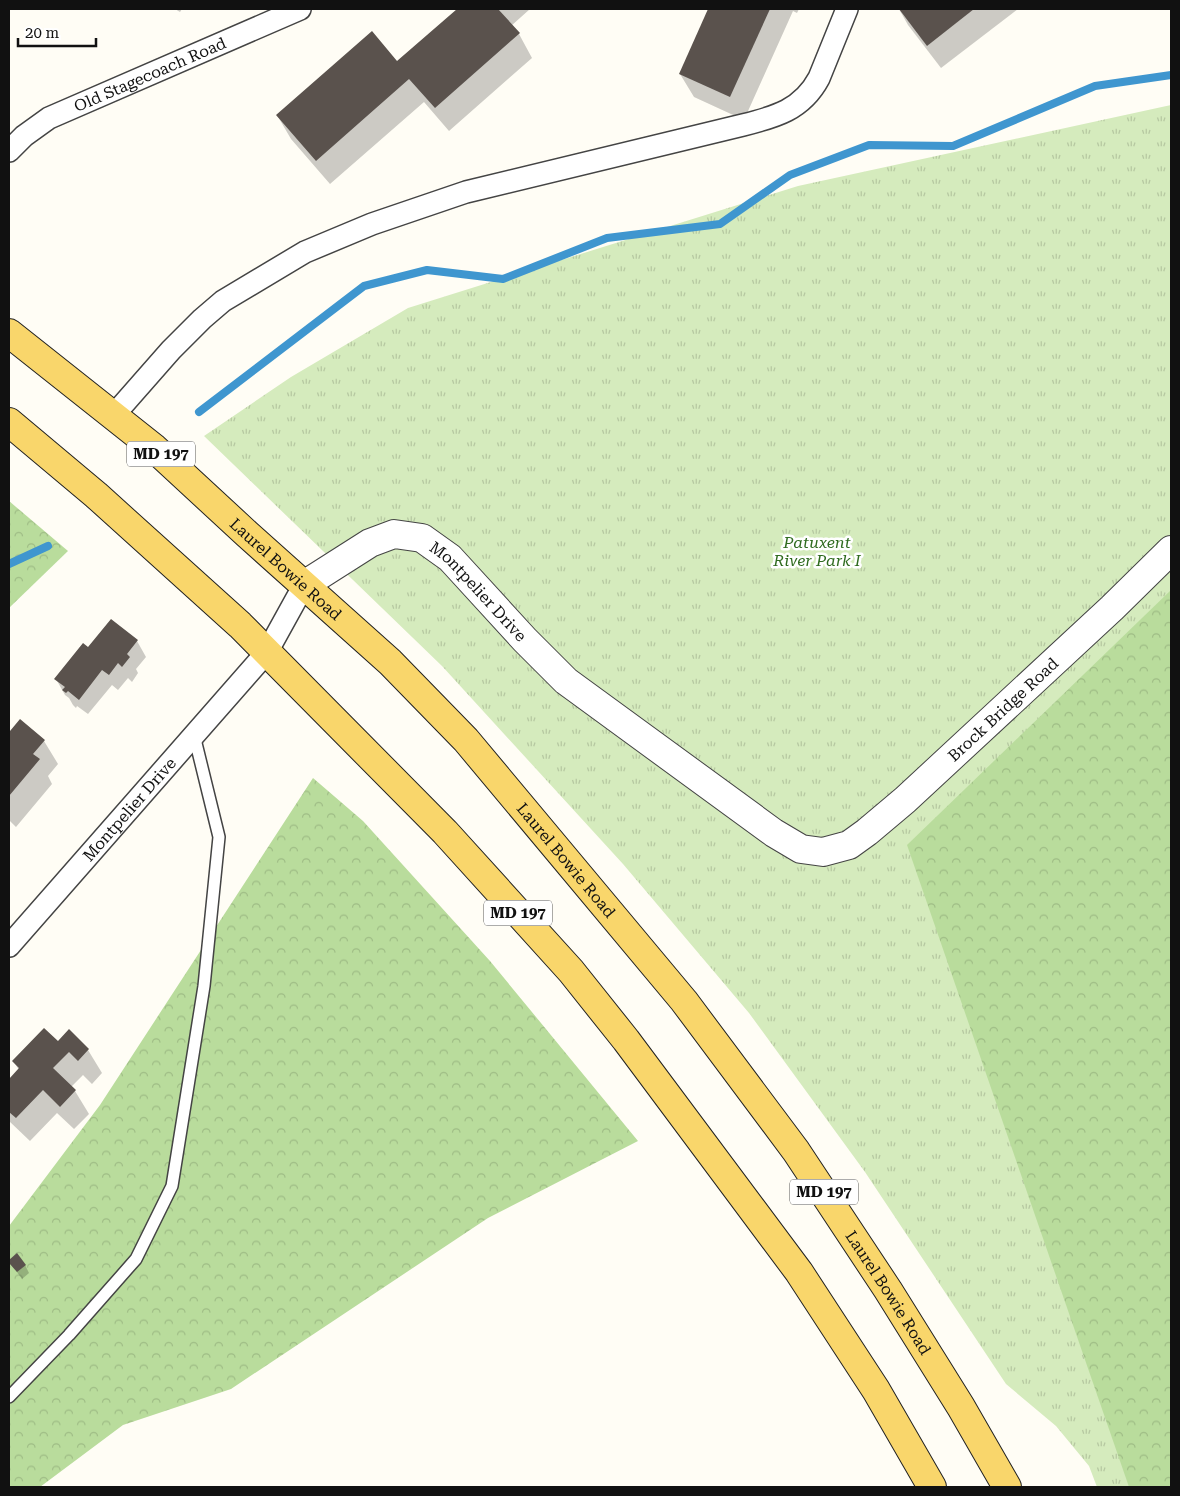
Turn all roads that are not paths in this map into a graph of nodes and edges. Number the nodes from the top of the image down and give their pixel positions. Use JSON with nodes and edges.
{"nodes":[{"id":1,"x":300,"y":9,"type":"edge"},
{"id":2,"x":847,"y":9,"type":"edge"},
{"id":3,"x":9,"y":151,"type":"edge"},
{"id":4,"x":9,"y":333,"type":"edge"},
{"id":5,"x":113,"y":416,"type":"junction"},
{"id":6,"x":9,"y":422,"type":"edge"},
{"id":7,"x":1171,"y":550,"type":"edge"},
{"id":8,"x":304,"y":585,"type":"junction"},
{"id":9,"x":267,"y":652,"type":"junction"},
{"id":10,"x":194,"y":735,"type":"junction"},
{"id":11,"x":823,"y":852,"type":"joint"},
{"id":12,"x":9,"y":946,"type":"edge"},
{"id":13,"x":9,"y":1397,"type":"edge"},
{"id":14,"x":932,"y":1487,"type":"edge"},
{"id":15,"x":1007,"y":1487,"type":"edge"}],
"edges":[{"from":1,"to":3,"type":"street","name":"Old Stagecoach Road"},
{"from":2,"to":5,"type":"street"},
{"from":4,"to":5,"type":"main road","name":"Laurel Bowie Road","number":"MD 197"},
{"from":5,"to":8,"type":"main road","name":"Laurel Bowie Road","number":"MD 197"},
{"from":6,"to":9,"type":"main road","number":"MD 197"},
{"from":7,"to":11,"type":"street","name":"Brock Bridge Road"},
{"from":8,"to":9,"type":"street","name":"Montpelier Drive"},
{"from":8,"to":11,"type":"street","name":"Montpelier Drive"},
{"from":8,"to":15,"type":"main road","name":"Laurel Bowie Road","number":"MD 197"},
{"from":9,"to":10,"type":"street","name":"Montpelier Drive"},
{"from":9,"to":14,"type":"main road","number":"MD 197"},
{"from":10,"to":12,"type":"street","name":"Montpelier Drive"},
{"from":10,"to":13,"type":"lane"}]}
